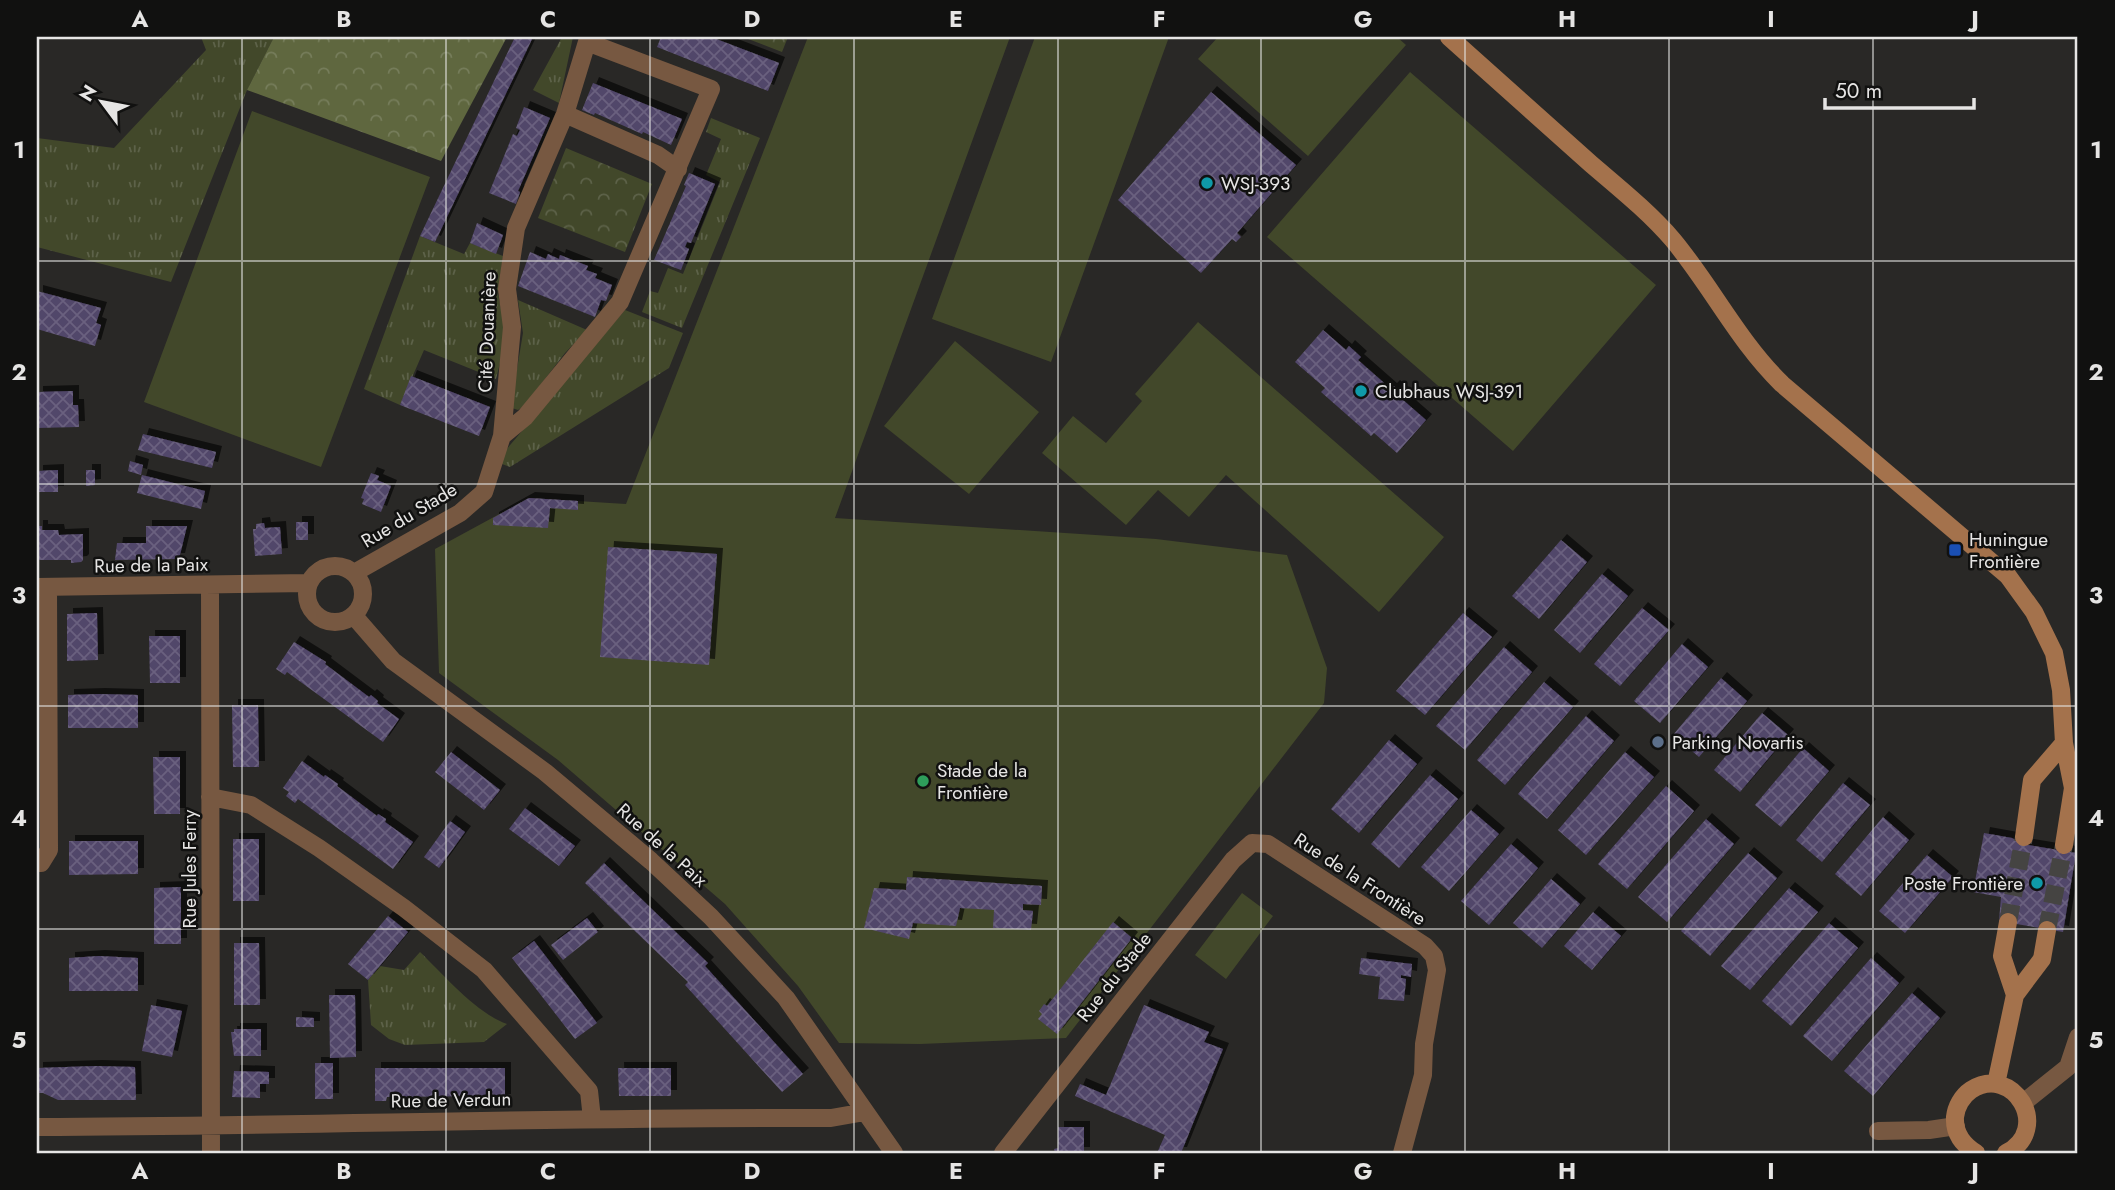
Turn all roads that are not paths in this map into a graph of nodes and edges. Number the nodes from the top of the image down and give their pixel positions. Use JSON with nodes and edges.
{"nodes":[{"id":1,"x":1448,"y":37,"type":"edge"},
{"id":2,"x":587,"y":39,"type":"edge"},
{"id":3,"x":565,"y":114,"type":"junction"},
{"id":4,"x":678,"y":169,"type":"junction"},
{"id":5,"x":502,"y":436,"type":"junction"},
{"id":6,"x":484,"y":492,"type":"joint"},
{"id":7,"x":354,"y":573,"type":"junction"},
{"id":8,"x":309,"y":583,"type":"junction"},
{"id":9,"x":209,"y":585,"type":"junction"},
{"id":10,"x":42,"y":587,"type":"edge"},
{"id":11,"x":354,"y":616,"type":"junction"},
{"id":12,"x":2064,"y":743,"type":"junction"},
{"id":13,"x":210,"y":797,"type":"junction"},
{"id":14,"x":2024,"y":837,"type":"tunnel mouth"},
{"id":15,"x":1268,"y":844,"type":"joint"},
{"id":16,"x":2064,"y":845,"type":"tunnel mouth"},
{"id":17,"x":37,"y":863,"type":"edge"},
{"id":18,"x":2008,"y":922,"type":"tunnel mouth"},
{"id":19,"x":2047,"y":930,"type":"tunnel mouth"},
{"id":20,"x":2015,"y":995,"type":"junction"},
{"id":21,"x":2078,"y":1037,"type":"edge"},
{"id":22,"x":1996,"y":1084,"type":"junction"},
{"id":23,"x":2023,"y":1103,"type":"junction"},
{"id":24,"x":865,"y":1112,"type":"junction"},
{"id":25,"x":592,"y":1119,"type":"junction"},
{"id":26,"x":37,"y":1126,"type":"edge"},
{"id":27,"x":211,"y":1126,"type":"junction"},
{"id":28,"x":1955,"y":1126,"type":"junction"},
{"id":29,"x":1878,"y":1131,"type":"dead end"},
{"id":30,"x":211,"y":1153,"type":"edge"},
{"id":31,"x":894,"y":1153,"type":"edge"},
{"id":32,"x":1003,"y":1153,"type":"edge"},
{"id":33,"x":1402,"y":1153,"type":"edge"},
{"id":34,"x":1976,"y":1153,"type":"edge"},
{"id":35,"x":2006,"y":1153,"type":"edge"}],
"edges":[{"from":1,"to":12,"type":"main road"},
{"from":2,"to":3,"type":"street","name":"Cité Douanière"},
{"from":2,"to":4,"type":"street","name":"Cité Douanière"},
{"from":3,"to":4,"type":"street"},
{"from":3,"to":5,"type":"street","name":"Cité Douanière"},
{"from":4,"to":5,"type":"street","name":"Cité Douanière"},
{"from":5,"to":6,"type":"street","name":"Cité Douanière"},
{"from":6,"to":7,"type":"street","name":"Rue du Stade"},
{"from":7,"to":8,"type":"street"},
{"from":7,"to":11,"type":"street"},
{"from":8,"to":9,"type":"street","name":"Rue de la Paix"},
{"from":8,"to":11,"type":"street"},
{"from":9,"to":10,"type":"street","name":"Rue de la Paix"},
{"from":9,"to":13,"type":"street","name":"Rue Jules Ferry"},
{"from":10,"to":17,"type":"street"},
{"from":11,"to":24,"type":"street","name":"Rue de la Paix"},
{"from":12,"to":14,"type":"main road"},
{"from":12,"to":16,"type":"main road"},
{"from":13,"to":25,"type":"street"},
{"from":13,"to":27,"type":"street","name":"Rue Jules Ferry"},
{"from":15,"to":32,"type":"street","name":"Rue du Stade"},
{"from":15,"to":33,"type":"street","name":"Rue de la Frontière"},
{"from":18,"to":20,"type":"main road"},
{"from":19,"to":20,"type":"main road"},
{"from":20,"to":22,"type":"main road"},
{"from":21,"to":23,"type":"street"},
{"from":22,"to":23,"type":"main road"},
{"from":22,"to":28,"type":"main road"},
{"from":23,"to":35,"type":"main road"},
{"from":24,"to":25,"type":"street","name":"Rue de Verdun"},
{"from":24,"to":31,"type":"street","name":"Rue de la Paix"},
{"from":25,"to":27,"type":"street","name":"Rue de Verdun"},
{"from":26,"to":27,"type":"street","name":"Rue de Verdun"},
{"from":27,"to":30,"type":"street","name":"Rue Jules Ferry"},
{"from":28,"to":29,"type":"street"},
{"from":28,"to":34,"type":"main road"}]}
